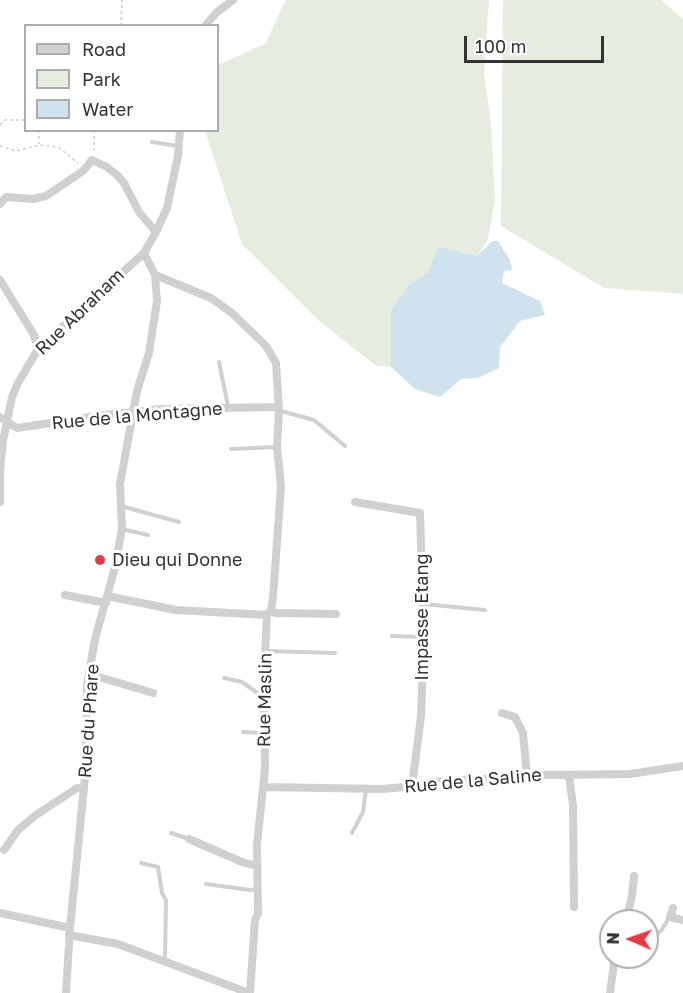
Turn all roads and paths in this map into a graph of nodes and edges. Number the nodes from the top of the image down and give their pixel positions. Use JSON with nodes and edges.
{"nodes":[{"id":1,"x":122,"y":0,"type":"edge"},
{"id":2,"x":233,"y":0,"type":"edge"},
{"id":3,"x":121,"y":24,"type":"edge"},
{"id":4,"x":207,"y":24,"type":"edge"},
{"id":5,"x":24,"y":120,"type":"edge"},
{"id":6,"x":0,"y":125,"type":"edge"},
{"id":7,"x":39,"y":132,"type":"edge"},
{"id":8,"x":94,"y":132,"type":"edge"},
{"id":9,"x":180,"y":132,"type":"edge"},
{"id":10,"x":152,"y":142,"type":"dead end"},
{"id":11,"x":39,"y":145,"type":"junction"},
{"id":12,"x":0,"y":146,"type":"edge"},
{"id":13,"x":179,"y":146,"type":"junction"},
{"id":14,"x":92,"y":160,"type":"junction"},
{"id":15,"x":85,"y":169,"type":"junction"},
{"id":16,"x":0,"y":204,"type":"edge"},
{"id":17,"x":156,"y":232,"type":"junction"},
{"id":18,"x":144,"y":253,"type":"junction"},
{"id":19,"x":155,"y":275,"type":"junction"},
{"id":20,"x":0,"y":280,"type":"edge"},
{"id":21,"x":38,"y":349,"type":"junction"},
{"id":22,"x":219,"y":362,"type":"dead end"},
{"id":23,"x":228,"y":407,"type":"junction"},
{"id":24,"x":278,"y":409,"type":"junction"},
{"id":25,"x":133,"y":412,"type":"junction"},
{"id":26,"x":3,"y":419,"type":"edge"},
{"id":27,"x":345,"y":446,"type":"dead end"},
{"id":28,"x":277,"y":447,"type":"junction"},
{"id":29,"x":231,"y":449,"type":"dead end"},
{"id":30,"x":1,"y":460,"type":"edge"},
{"id":31,"x":0,"y":471,"type":"edge"},
{"id":32,"x":0,"y":502,"type":"edge"},
{"id":33,"x":355,"y":502,"type":"dead end"},
{"id":34,"x":120,"y":506,"type":"junction"},
{"id":35,"x":179,"y":522,"type":"dead end"},
{"id":36,"x":122,"y":529,"type":"junction"},
{"id":37,"x":148,"y":536,"type":"dead end"},
{"id":38,"x":65,"y":596,"type":"dead end"},
{"id":39,"x":107,"y":599,"type":"junction"},
{"id":40,"x":424,"y":604,"type":"junction"},
{"id":41,"x":485,"y":610,"type":"dead end"},
{"id":42,"x":269,"y":613,"type":"junction"},
{"id":43,"x":336,"y":614,"type":"dead end"},
{"id":44,"x":392,"y":636,"type":"dead end"},
{"id":45,"x":424,"y":637,"type":"junction"},
{"id":46,"x":266,"y":651,"type":"junction"},
{"id":47,"x":335,"y":652,"type":"dead end"},
{"id":48,"x":89,"y":674,"type":"junction"},
{"id":49,"x":224,"y":678,"type":"dead end"},
{"id":50,"x":153,"y":693,"type":"dead end"},
{"id":51,"x":265,"y":697,"type":"junction"},
{"id":52,"x":502,"y":713,"type":"dead end"},
{"id":53,"x":243,"y":732,"type":"dead end"},
{"id":54,"x":264,"y":733,"type":"junction"},
{"id":55,"x":683,"y":766,"type":"edge"},
{"id":56,"x":526,"y":776,"type":"junction"},
{"id":57,"x":569,"y":776,"type":"junction"},
{"id":58,"x":412,"y":786,"type":"junction"},
{"id":59,"x":264,"y":788,"type":"junction"},
{"id":60,"x":84,"y":789,"type":"junction"},
{"id":61,"x":366,"y":790,"type":"junction"},
{"id":62,"x":171,"y":833,"type":"dead end"},
{"id":63,"x":352,"y":833,"type":"dead end"},
{"id":64,"x":189,"y":839,"type":"joint"},
{"id":65,"x":4,"y":850,"type":"dead end"},
{"id":66,"x":141,"y":863,"type":"dead end"},
{"id":67,"x":257,"y":866,"type":"junction"},
{"id":68,"x":634,"y":876,"type":"dead end"},
{"id":69,"x":206,"y":884,"type":"dead end"},
{"id":70,"x":258,"y":889,"type":"junction"},
{"id":71,"x":574,"y":907,"type":"dead end"},
{"id":72,"x":673,"y":908,"type":"dead end"},
{"id":73,"x":629,"y":909,"type":"edge"},
{"id":74,"x":0,"y":913,"type":"edge"},
{"id":75,"x":670,"y":917,"type":"junction"},
{"id":76,"x":683,"y":920,"type":"edge"},
{"id":77,"x":70,"y":931,"type":"junction"},
{"id":78,"x":659,"y":932,"type":"edge"},
{"id":79,"x":165,"y":960,"type":"junction"},
{"id":80,"x":613,"y":969,"type":"edge"},
{"id":81,"x":66,"y":993,"type":"edge"},
{"id":82,"x":250,"y":993,"type":"edge"},
{"id":83,"x":610,"y":993,"type":"edge"}],
"edges":[{"from":1,"to":3,"type":"path"},
{"from":2,"to":4,"type":"street"},
{"from":5,"to":6,"type":"path"},
{"from":7,"to":11,"type":"path"},
{"from":8,"to":14,"type":"path"},
{"from":9,"to":13,"type":"street","name":"Rue Abraham"},
{"from":10,"to":13,"type":"lane"},
{"from":11,"to":12,"type":"path"},
{"from":11,"to":15,"type":"path"},
{"from":13,"to":17,"type":"street","name":"Rue Abraham"},
{"from":14,"to":15,"type":"street"},
{"from":14,"to":17,"type":"street"},
{"from":15,"to":16,"type":"street"},
{"from":17,"to":18,"type":"street","name":"Rue Abraham"},
{"from":18,"to":19,"type":"street"},
{"from":18,"to":21,"type":"street","name":"Rue Abraham"},
{"from":19,"to":24,"type":"street","name":"Rue Maslin"},
{"from":19,"to":25,"type":"street","name":"Rue du Phare"},
{"from":20,"to":21,"type":"street"},
{"from":21,"to":26,"type":"street","name":"Rue Abraham"},
{"from":22,"to":23,"type":"lane"},
{"from":23,"to":24,"type":"street","name":"Rue de la Montagne"},
{"from":23,"to":25,"type":"street","name":"Rue de la Montagne"},
{"from":24,"to":27,"type":"lane"},
{"from":24,"to":28,"type":"street","name":"Rue Maslin"},
{"from":25,"to":26,"type":"street","name":"Rue de la Montagne"},
{"from":25,"to":34,"type":"street","name":"Rue du Phare"},
{"from":26,"to":30,"type":"street","name":"Rue Abraham"},
{"from":28,"to":29,"type":"lane"},
{"from":28,"to":42,"type":"street","name":"Rue Maslin"},
{"from":30,"to":31,"type":"street","name":"Rue Abraham"},
{"from":31,"to":32,"type":"street","name":"Rue Abraham"},
{"from":33,"to":40,"type":"street","name":"Impasse Etang"},
{"from":34,"to":35,"type":"lane"},
{"from":34,"to":36,"type":"street","name":"Rue du Phare"},
{"from":36,"to":37,"type":"lane"},
{"from":36,"to":39,"type":"street","name":"Rue du Phare"},
{"from":38,"to":39,"type":"street"},
{"from":39,"to":42,"type":"street"},
{"from":39,"to":48,"type":"street","name":"Rue du Phare"},
{"from":40,"to":41,"type":"lane"},
{"from":40,"to":45,"type":"street","name":"Impasse Etang"},
{"from":42,"to":43,"type":"street"},
{"from":42,"to":46,"type":"street","name":"Rue Maslin"},
{"from":44,"to":45,"type":"lane"},
{"from":45,"to":58,"type":"street","name":"Impasse Etang"},
{"from":46,"to":47,"type":"lane"},
{"from":46,"to":51,"type":"street","name":"Rue Maslin"},
{"from":48,"to":50,"type":"street"},
{"from":48,"to":60,"type":"street","name":"Rue du Phare"},
{"from":49,"to":51,"type":"lane"},
{"from":51,"to":54,"type":"street","name":"Rue Maslin"},
{"from":52,"to":56,"type":"street"},
{"from":53,"to":54,"type":"lane"},
{"from":54,"to":59,"type":"street","name":"Rue Maslin"},
{"from":55,"to":57,"type":"street","name":"Rue de la Saline"},
{"from":56,"to":57,"type":"street","name":"Rue de la Saline"},
{"from":56,"to":58,"type":"street","name":"Rue de la Saline"},
{"from":57,"to":71,"type":"street"},
{"from":58,"to":61,"type":"street","name":"Rue de la Saline"},
{"from":59,"to":61,"type":"street","name":"Rue de la Saline"},
{"from":59,"to":67,"type":"street","name":"Rue Maslin"},
{"from":60,"to":65,"type":"street"},
{"from":60,"to":77,"type":"street","name":"Rue du Phare"},
{"from":61,"to":63,"type":"lane"},
{"from":62,"to":64,"type":"lane"},
{"from":64,"to":67,"type":"street"},
{"from":66,"to":79,"type":"lane"},
{"from":67,"to":70,"type":"street","name":"Rue Maslin"},
{"from":68,"to":73,"type":"street"},
{"from":69,"to":70,"type":"lane"},
{"from":70,"to":82,"type":"street","name":"Rue Maslin"},
{"from":72,"to":75,"type":"street"},
{"from":74,"to":77,"type":"street"},
{"from":75,"to":76,"type":"street"},
{"from":75,"to":78,"type":"lane"},
{"from":77,"to":79,"type":"street"},
{"from":77,"to":81,"type":"street","name":"Rue du Phare"},
{"from":79,"to":82,"type":"street"},
{"from":80,"to":83,"type":"street"}]}
